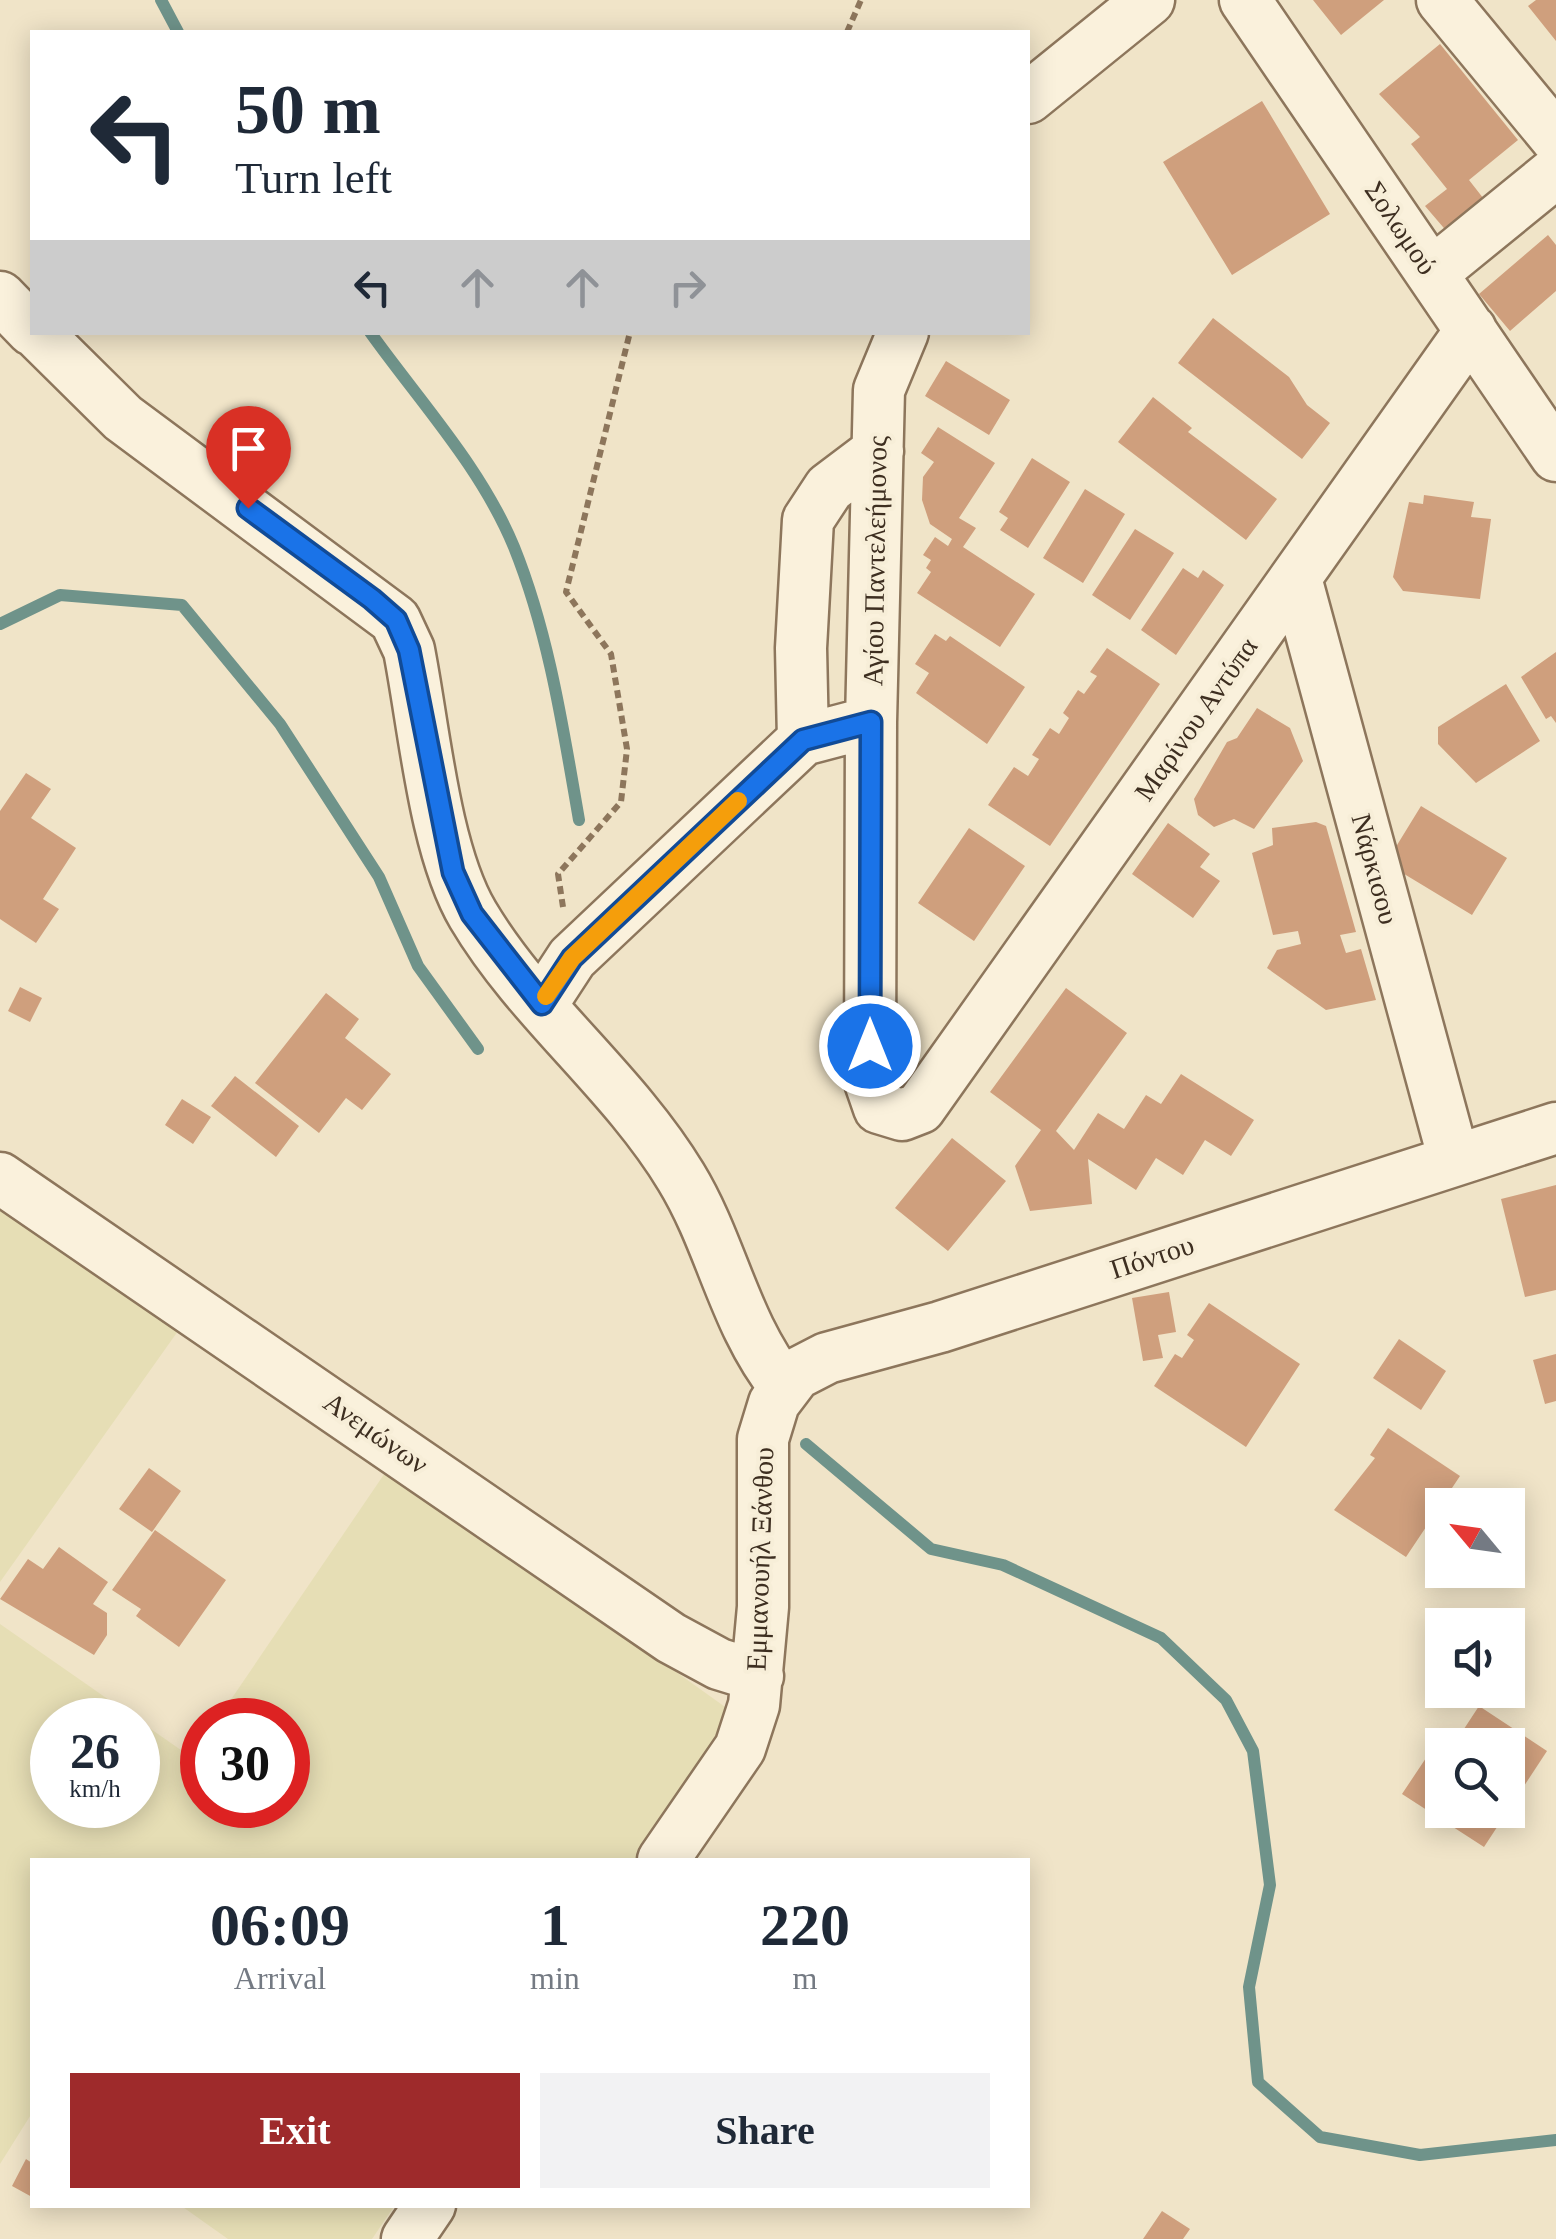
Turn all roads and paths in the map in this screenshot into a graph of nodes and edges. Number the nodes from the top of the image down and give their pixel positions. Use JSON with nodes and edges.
{"nodes":[{"id":1,"x":861,"y":0,"type":"edge"},
{"id":2,"x":1149,"y":0,"type":"edge"},
{"id":3,"x":1245,"y":0,"type":"edge"},
{"id":4,"x":1442,"y":0,"type":"edge"},
{"id":5,"x":847,"y":30,"type":"edge"},
{"id":6,"x":1030,"y":96,"type":"edge"},
{"id":7,"x":1556,"y":138,"type":"edge"},
{"id":8,"x":1556,"y":172,"type":"edge"},
{"id":9,"x":1432,"y":273,"type":"junction"},
{"id":10,"x":0,"y":297,"type":"edge"},
{"id":11,"x":30,"y":327,"type":"edge"},
{"id":12,"x":1470,"y":330,"type":"junction"},
{"id":13,"x":38,"y":335,"type":"edge"},
{"id":14,"x":629,"y":335,"type":"edge"},
{"id":15,"x":902,"y":335,"type":"edge"},
{"id":16,"x":878,"y":450,"type":"junction"},
{"id":17,"x":1556,"y":456,"type":"edge"},
{"id":18,"x":1296,"y":578,"type":"junction"},
{"id":19,"x":871,"y":722,"type":"junction"},
{"id":20,"x":803,"y":740,"type":"junction"},
{"id":21,"x":572,"y":958,"type":"junction"},
{"id":22,"x":542,"y":1004,"type":"junction"},
{"id":23,"x":920,"y":1108,"type":"joint"},
{"id":24,"x":1556,"y":1128,"type":"edge"},
{"id":25,"x":1454,"y":1160,"type":"junction"},
{"id":26,"x":0,"y":1178,"type":"edge"},
{"id":27,"x":777,"y":1400,"type":"junction"},
{"id":28,"x":758,"y":1676,"type":"junction"},
{"id":29,"x":664,"y":1858,"type":"edge"},
{"id":30,"x":428,"y":2208,"type":"edge"},
{"id":31,"x":407,"y":2239,"type":"edge"}],
"edges":[{"from":1,"to":5,"type":"path"},
{"from":2,"to":6,"type":"street"},
{"from":3,"to":9,"type":"street","name":"Σολωμού"},
{"from":4,"to":7,"type":"street"},
{"from":8,"to":9,"type":"street"},
{"from":9,"to":12,"type":"street","name":"Σολωμού"},
{"from":10,"to":11,"type":"street"},
{"from":12,"to":17,"type":"street","name":"Σολωμού"},
{"from":12,"to":18,"type":"street","name":"Μαρίνου Αντύπα"},
{"from":13,"to":22,"type":"street"},
{"from":14,"to":21,"type":"path"},
{"from":15,"to":16,"type":"street","name":"Αγίου Παντελεήμονος"},
{"from":16,"to":19,"type":"street","name":"Αγίου Παντελεήμονος"},
{"from":16,"to":20,"type":"street"},
{"from":18,"to":23,"type":"street","name":"Μαρίνου Αντύπα"},
{"from":18,"to":25,"type":"street","name":"Νάρκισου"},
{"from":19,"to":20,"type":"street"},
{"from":19,"to":23,"type":"street","name":"Αγίου Παντελεήμονος"},
{"from":20,"to":21,"type":"street"},
{"from":21,"to":22,"type":"street"},
{"from":22,"to":27,"type":"street"},
{"from":24,"to":25,"type":"street","name":"Πόντου"},
{"from":25,"to":27,"type":"street","name":"Πόντου"},
{"from":26,"to":28,"type":"street","name":"Ανεμώνων"},
{"from":27,"to":28,"type":"street","name":"Εμμανουήλ Ξάνθου"},
{"from":28,"to":29,"type":"street","name":"Εμμανουήλ Ξάνθου"},
{"from":30,"to":31,"type":"street"}]}
